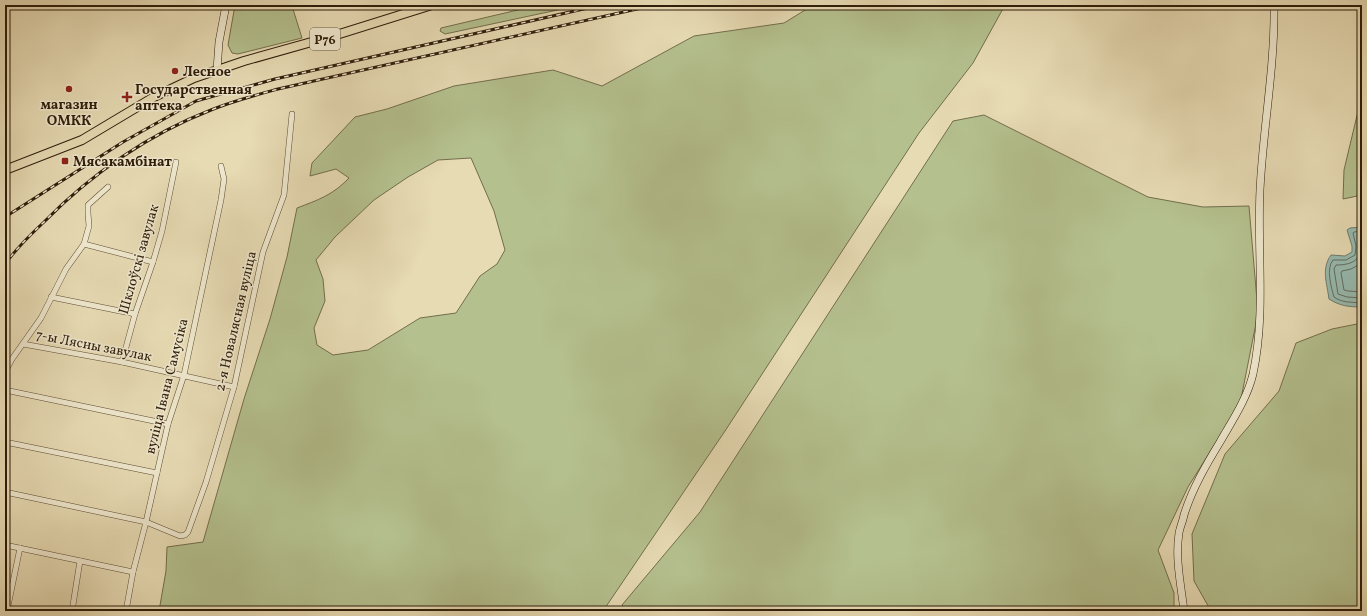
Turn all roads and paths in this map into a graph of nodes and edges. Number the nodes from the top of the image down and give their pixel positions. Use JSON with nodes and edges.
{"nodes":[{"id":1,"x":226,"y":5,"type":"edge"},
{"id":2,"x":432,"y":5,"type":"edge"},
{"id":3,"x":1274,"y":5,"type":"edge"},
{"id":4,"x":217,"y":70,"type":"junction"},
{"id":5,"x":292,"y":114,"type":"dead end"},
{"id":6,"x":176,"y":162,"type":"dead end"},
{"id":7,"x":221,"y":166,"type":"dead end"},
{"id":8,"x":5,"y":170,"type":"edge"},
{"id":9,"x":108,"y":187,"type":"dead end"},
{"id":10,"x":84,"y":244,"type":"junction"},
{"id":11,"x":153,"y":262,"type":"junction"},
{"id":12,"x":51,"y":298,"type":"junction"},
{"id":13,"x":135,"y":314,"type":"junction"},
{"id":14,"x":23,"y":344,"type":"junction"},
{"id":15,"x":122,"y":362,"type":"junction"},
{"id":16,"x":5,"y":372,"type":"edge"},
{"id":17,"x":184,"y":375,"type":"junction"},
{"id":18,"x":234,"y":387,"type":"junction"},
{"id":19,"x":5,"y":390,"type":"edge"},
{"id":20,"x":168,"y":424,"type":"junction"},
{"id":21,"x":5,"y":442,"type":"edge"},
{"id":22,"x":157,"y":473,"type":"junction"},
{"id":23,"x":5,"y":492,"type":"edge"},
{"id":24,"x":146,"y":522,"type":"junction"},
{"id":25,"x":5,"y":545,"type":"edge"},
{"id":26,"x":20,"y":548,"type":"junction"},
{"id":27,"x":80,"y":561,"type":"junction"},
{"id":28,"x":133,"y":572,"type":"junction"},
{"id":29,"x":7,"y":611,"type":"edge"},
{"id":30,"x":72,"y":611,"type":"edge"},
{"id":31,"x":126,"y":611,"type":"edge"},
{"id":32,"x":1184,"y":611,"type":"edge"}],
"edges":[{"from":1,"to":4,"type":"street"},
{"from":2,"to":4,"type":"main road","number":"Р76"},
{"from":3,"to":32,"type":"street"},
{"from":4,"to":8,"type":"main road","number":"Р76"},
{"from":5,"to":18,"type":"street","name":"2-я Новалясная вуліца"},
{"from":6,"to":11,"type":"street","name":"Шклоўскі завулак"},
{"from":7,"to":17,"type":"street","name":"вуліца Івана Самусіка"},
{"from":9,"to":10,"type":"street"},
{"from":10,"to":11,"type":"street"},
{"from":10,"to":12,"type":"street"},
{"from":11,"to":13,"type":"street","name":"Шклоўскі завулак"},
{"from":12,"to":13,"type":"street"},
{"from":12,"to":14,"type":"street"},
{"from":13,"to":15,"type":"street","name":"Шклоўскі завулак"},
{"from":14,"to":15,"type":"street","name":"7-ы Лясны завулак"},
{"from":14,"to":16,"type":"street"},
{"from":15,"to":17,"type":"street","name":"7-ы Лясны завулак"},
{"from":17,"to":18,"type":"street","name":"7-ы Лясны завулак"},
{"from":17,"to":20,"type":"street","name":"вуліца Івана Самусіка"},
{"from":18,"to":24,"type":"street","name":"2-я Новалясная вуліца"},
{"from":19,"to":20,"type":"street"},
{"from":20,"to":22,"type":"street","name":"вуліца Івана Самусіка"},
{"from":21,"to":22,"type":"street"},
{"from":22,"to":24,"type":"street","name":"вуліца Івана Самусіка"},
{"from":23,"to":24,"type":"street"},
{"from":24,"to":28,"type":"street","name":"вуліца Івана Самусіка"},
{"from":25,"to":26,"type":"street"},
{"from":26,"to":27,"type":"street"},
{"from":26,"to":29,"type":"street"},
{"from":27,"to":28,"type":"street"},
{"from":27,"to":30,"type":"street"},
{"from":28,"to":31,"type":"street","name":"вуліца Івана Самусіка"}]}
